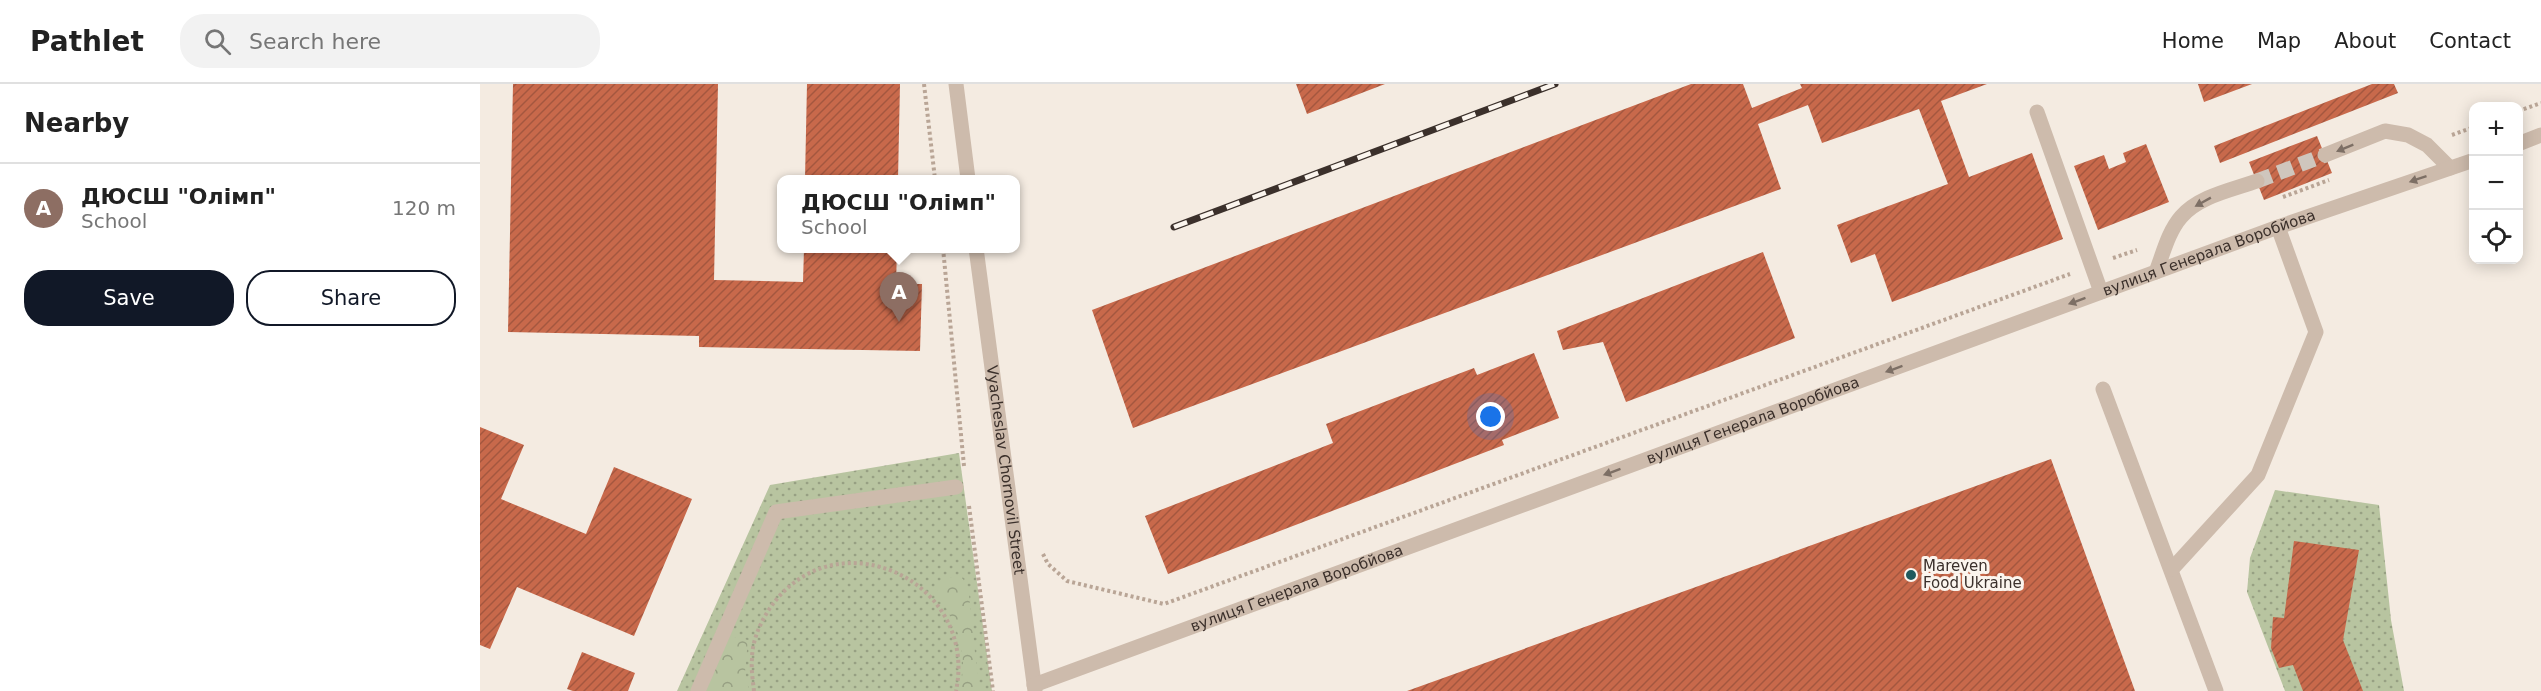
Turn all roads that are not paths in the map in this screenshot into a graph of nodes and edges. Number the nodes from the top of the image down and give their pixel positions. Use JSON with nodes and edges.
{"nodes":[{"id":1,"x":956,"y":84,"type":"edge"},
{"id":2,"x":2037,"y":112,"type":"dead end"},
{"id":3,"x":2541,"y":135,"type":"edge"},
{"id":4,"x":2523,"y":142,"type":"edge"},
{"id":5,"x":2325,"y":155,"type":"tunnel mouth"},
{"id":6,"x":2469,"y":162,"type":"edge"},
{"id":7,"x":2450,"y":168,"type":"junction"},
{"id":8,"x":967,"y":175,"type":"edge"},
{"id":9,"x":2257,"y":181,"type":"tunnel mouth"},
{"id":10,"x":2278,"y":227,"type":"junction"},
{"id":11,"x":977,"y":253,"type":"edge"},
{"id":12,"x":2156,"y":272,"type":"junction"},
{"id":13,"x":2101,"y":292,"type":"junction"},
{"id":14,"x":2103,"y":389,"type":"dead end"},
{"id":15,"x":956,"y":487,"type":"dead end"},
{"id":16,"x":2172,"y":569,"type":"junction"},
{"id":17,"x":1034,"y":688,"type":"edge"},
{"id":18,"x":698,"y":691,"type":"edge"},
{"id":19,"x":2216,"y":691,"type":"edge"}],
"edges":[{"from":1,"to":8,"type":"street"},
{"from":2,"to":13,"type":"street"},
{"from":3,"to":4,"type":"street"},
{"from":7,"to":5,"type":"street","one_way":true},
{"from":6,"to":7,"type":"street","name":"вулиця Генерала Воробйова"},
{"from":7,"to":10,"type":"street","name":"вулиця Генерала Воробйова","one_way":true},
{"from":9,"to":12,"type":"street","one_way":true},
{"from":10,"to":12,"type":"street","name":"вулиця Генерала Воробйова"},
{"from":10,"to":16,"type":"street"},
{"from":11,"to":17,"type":"street","name":"Vyacheslav Chornovil Street"},
{"from":12,"to":13,"type":"street","name":"вулиця Генерала Воробйова"},
{"from":13,"to":17,"type":"street","name":"вулиця Генерала Воробйова","one_way":true},
{"from":14,"to":16,"type":"street"},
{"from":15,"to":18,"type":"street"},
{"from":16,"to":19,"type":"street"}]}
